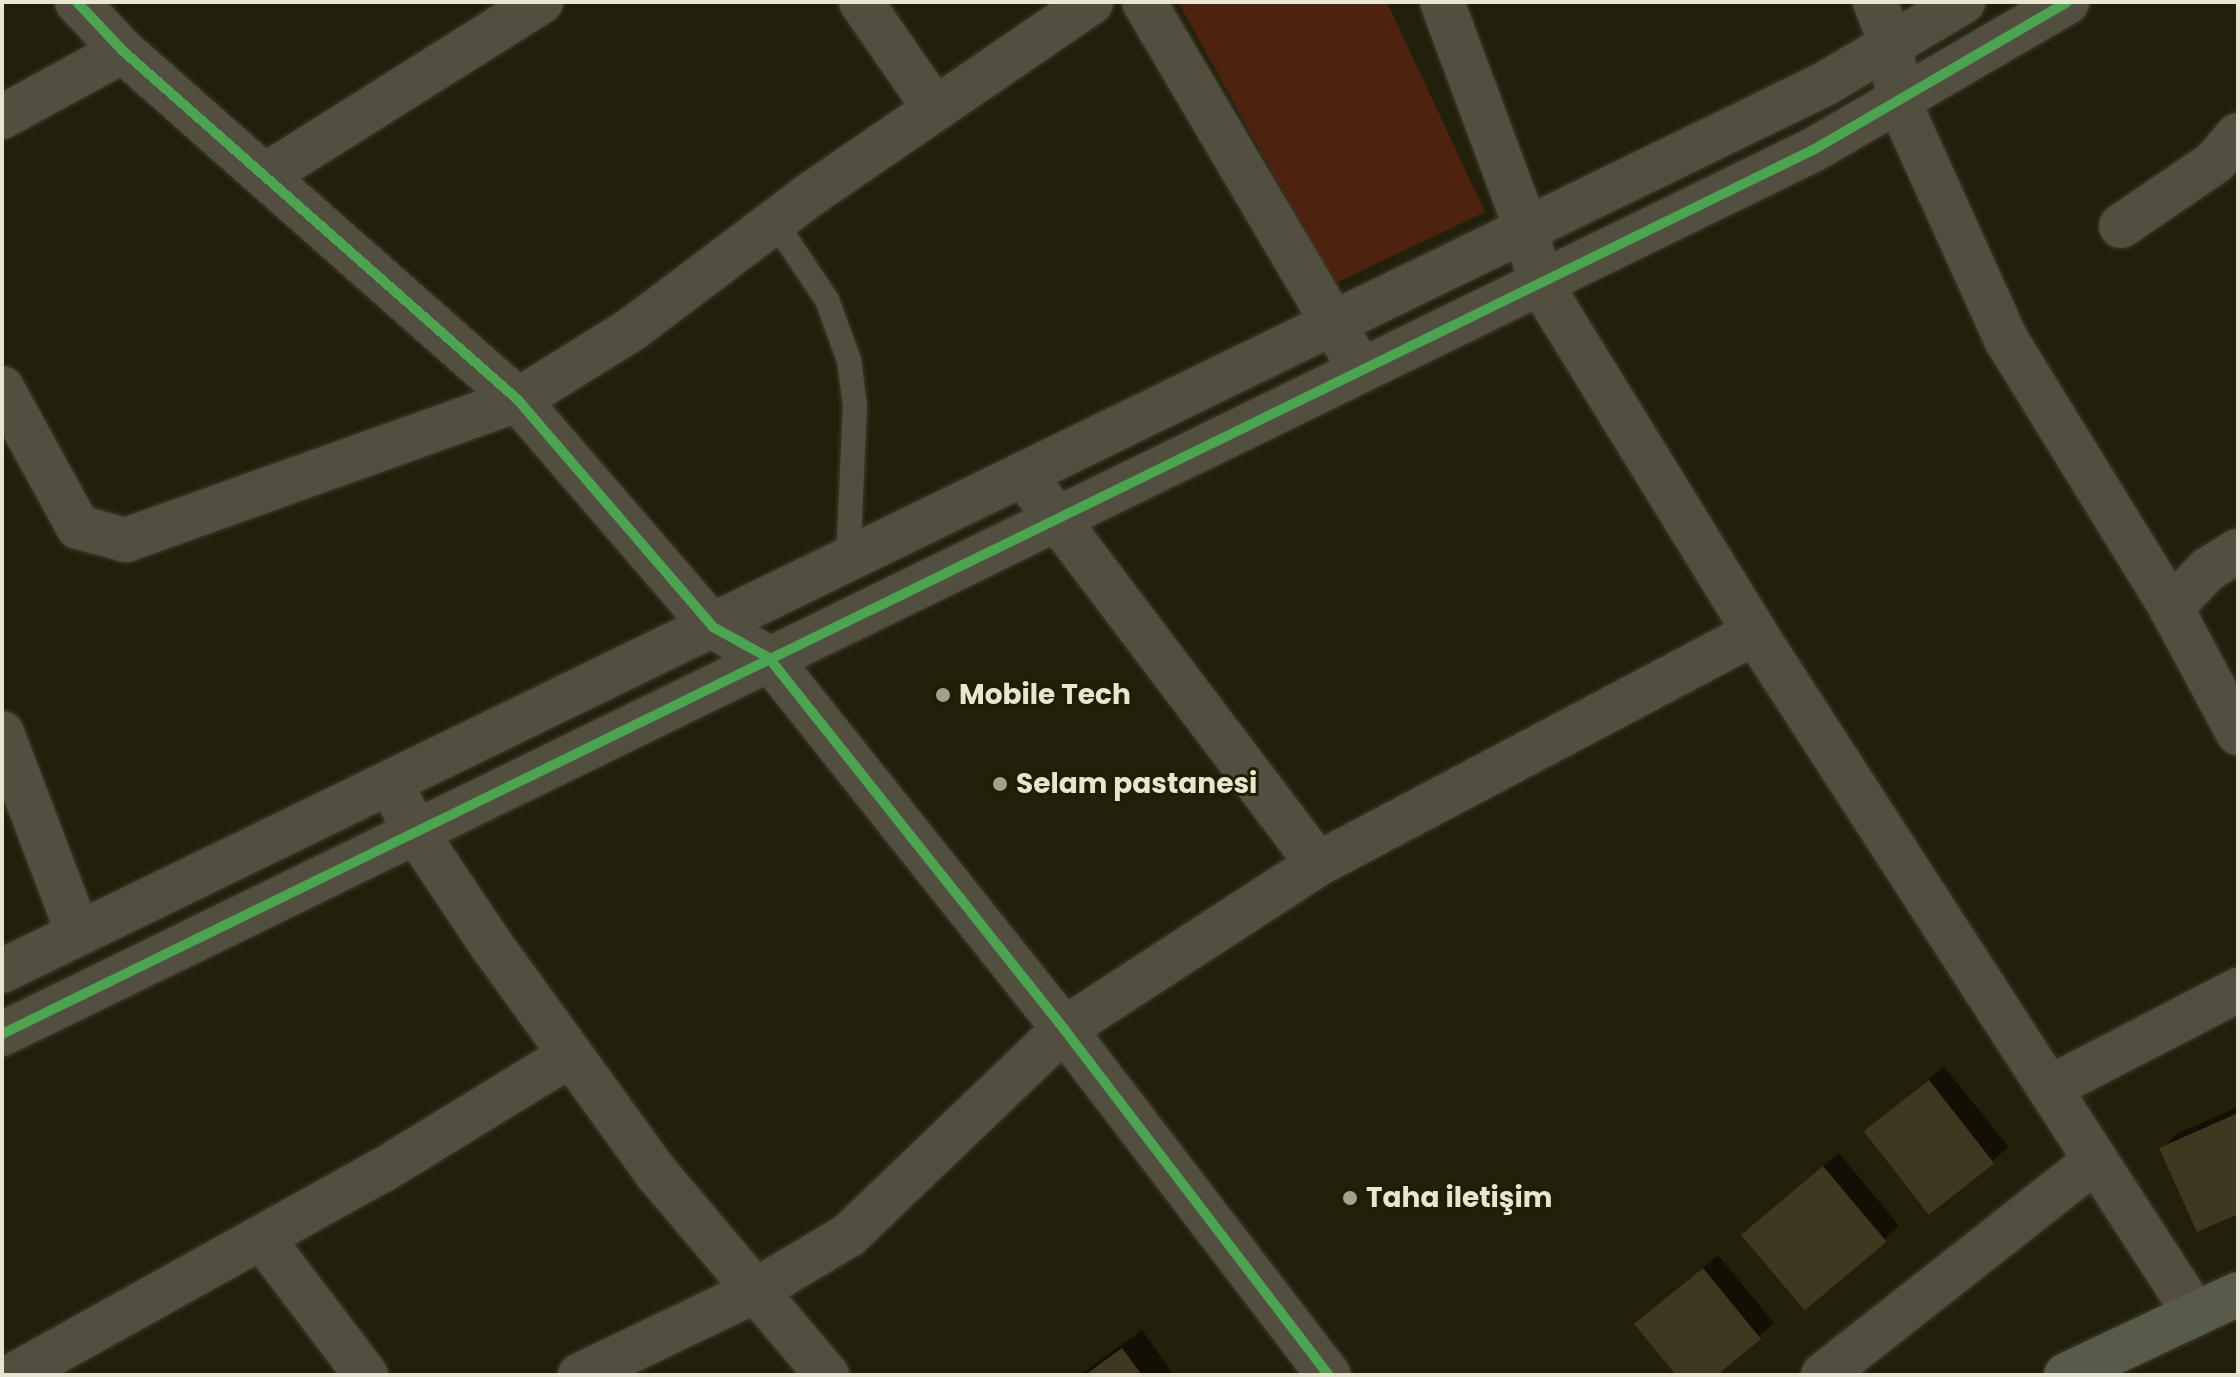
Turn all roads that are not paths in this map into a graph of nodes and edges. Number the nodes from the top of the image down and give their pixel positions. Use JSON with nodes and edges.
{"nodes":[{"id":1,"x":77,"y":2,"type":"edge"},
{"id":2,"x":541,"y":2,"type":"edge"},
{"id":3,"x":861,"y":2,"type":"edge"},
{"id":4,"x":1091,"y":2,"type":"edge"},
{"id":5,"x":1144,"y":2,"type":"edge"},
{"id":6,"x":1442,"y":2,"type":"edge"},
{"id":7,"x":1875,"y":2,"type":"edge"},
{"id":8,"x":1963,"y":2,"type":"edge"},
{"id":9,"x":2067,"y":2,"type":"edge"},
{"id":10,"x":1891,"y":43,"type":"junction"},
{"id":11,"x":123,"y":51,"type":"junction"},
{"id":12,"x":1898,"y":100,"type":"junction"},
{"id":13,"x":935,"y":109,"type":"junction"},
{"id":14,"x":2,"y":117,"type":"edge"},
{"id":15,"x":2238,"y":135,"type":"edge"},
{"id":16,"x":266,"y":175,"type":"junction"},
{"id":17,"x":775,"y":222,"type":"junction"},
{"id":18,"x":2121,"y":226,"type":"dead end"},
{"id":19,"x":1526,"y":228,"type":"junction"},
{"id":20,"x":1540,"y":283,"type":"junction"},
{"id":21,"x":1335,"y":321,"type":"junction"},
{"id":22,"x":1361,"y":370,"type":"junction"},
{"id":23,"x":518,"y":400,"type":"junction"},
{"id":24,"x":4,"y":402,"type":"edge"},
{"id":25,"x":1023,"y":474,"type":"junction"},
{"id":26,"x":1055,"y":519,"type":"junction"},
{"id":27,"x":2238,"y":551,"type":"edge"},
{"id":28,"x":848,"y":561,"type":"junction"},
{"id":29,"x":2171,"y":608,"type":"junction"},
{"id":30,"x":713,"y":627,"type":"junction"},
{"id":31,"x":1755,"y":633,"type":"junction"},
{"id":32,"x":769,"y":658,"type":"junction"},
{"id":33,"x":2,"y":733,"type":"edge"},
{"id":34,"x":2238,"y":733,"type":"edge"},
{"id":35,"x":391,"y":784,"type":"junction"},
{"id":36,"x":415,"y":831,"type":"junction"},
{"id":37,"x":1318,"y":864,"type":"junction"},
{"id":38,"x":78,"y":933,"type":"junction"},
{"id":39,"x":2,"y":971,"type":"edge"},
{"id":40,"x":2238,"y":990,"type":"edge"},
{"id":41,"x":1064,"y":1029,"type":"junction"},
{"id":42,"x":2,"y":1034,"type":"edge"},
{"id":43,"x":571,"y":1055,"type":"junction"},
{"id":44,"x":2049,"y":1088,"type":"junction"},
{"id":45,"x":2096,"y":1160,"type":"junction"},
{"id":46,"x":262,"y":1238,"type":"junction"},
{"id":47,"x":755,"y":1291,"type":"junction"},
{"id":48,"x":2238,"y":1294,"type":"edge"},
{"id":49,"x":2195,"y":1314,"type":"junction"},
{"id":50,"x":14,"y":1375,"type":"edge"},
{"id":51,"x":366,"y":1375,"type":"edge"},
{"id":52,"x":580,"y":1375,"type":"edge"},
{"id":53,"x":827,"y":1375,"type":"edge"},
{"id":54,"x":1329,"y":1375,"type":"edge"},
{"id":55,"x":1823,"y":1375,"type":"edge"},
{"id":56,"x":2066,"y":1375,"type":"edge"}],
"edges":[{"from":1,"to":11,"type":"street"},
{"from":2,"to":16,"type":"street"},
{"from":3,"to":13,"type":"street"},
{"from":4,"to":13,"type":"street"},
{"from":5,"to":21,"type":"street"},
{"from":6,"to":19,"type":"street"},
{"from":7,"to":10,"type":"street"},
{"from":8,"to":10,"type":"street"},
{"from":9,"to":12,"type":"street"},
{"from":10,"to":12,"type":"street"},
{"from":10,"to":19,"type":"street"},
{"from":11,"to":14,"type":"street"},
{"from":11,"to":16,"type":"street"},
{"from":12,"to":20,"type":"street"},
{"from":12,"to":29,"type":"street"},
{"from":13,"to":17,"type":"street"},
{"from":15,"to":18,"type":"street"},
{"from":16,"to":23,"type":"street"},
{"from":17,"to":23,"type":"street"},
{"from":17,"to":28,"type":"lane"},
{"from":19,"to":20,"type":"street"},
{"from":19,"to":21,"type":"street"},
{"from":20,"to":22,"type":"street"},
{"from":20,"to":31,"type":"street"},
{"from":21,"to":22,"type":"street"},
{"from":21,"to":25,"type":"street"},
{"from":22,"to":26,"type":"street"},
{"from":23,"to":24,"type":"street"},
{"from":23,"to":30,"type":"street"},
{"from":25,"to":26,"type":"street"},
{"from":25,"to":28,"type":"street"},
{"from":26,"to":32,"type":"street"},
{"from":26,"to":37,"type":"street"},
{"from":27,"to":29,"type":"street"},
{"from":28,"to":30,"type":"street"},
{"from":29,"to":34,"type":"street"},
{"from":30,"to":32,"type":"street"},
{"from":30,"to":35,"type":"street"},
{"from":31,"to":37,"type":"street"},
{"from":31,"to":44,"type":"street"},
{"from":32,"to":36,"type":"street"},
{"from":32,"to":41,"type":"street"},
{"from":33,"to":38,"type":"street"},
{"from":35,"to":36,"type":"street"},
{"from":35,"to":38,"type":"street"},
{"from":36,"to":42,"type":"street"},
{"from":36,"to":43,"type":"street"},
{"from":37,"to":41,"type":"street"},
{"from":38,"to":39,"type":"street"},
{"from":40,"to":44,"type":"street"},
{"from":41,"to":47,"type":"street"},
{"from":41,"to":54,"type":"street"},
{"from":43,"to":46,"type":"street"},
{"from":43,"to":47,"type":"street"},
{"from":44,"to":45,"type":"street"},
{"from":45,"to":49,"type":"street"},
{"from":45,"to":55,"type":"street"},
{"from":46,"to":50,"type":"street"},
{"from":46,"to":51,"type":"street"},
{"from":47,"to":52,"type":"street"},
{"from":47,"to":53,"type":"street"},
{"from":48,"to":49,"type":"main road"},
{"from":49,"to":56,"type":"main road"}]}
